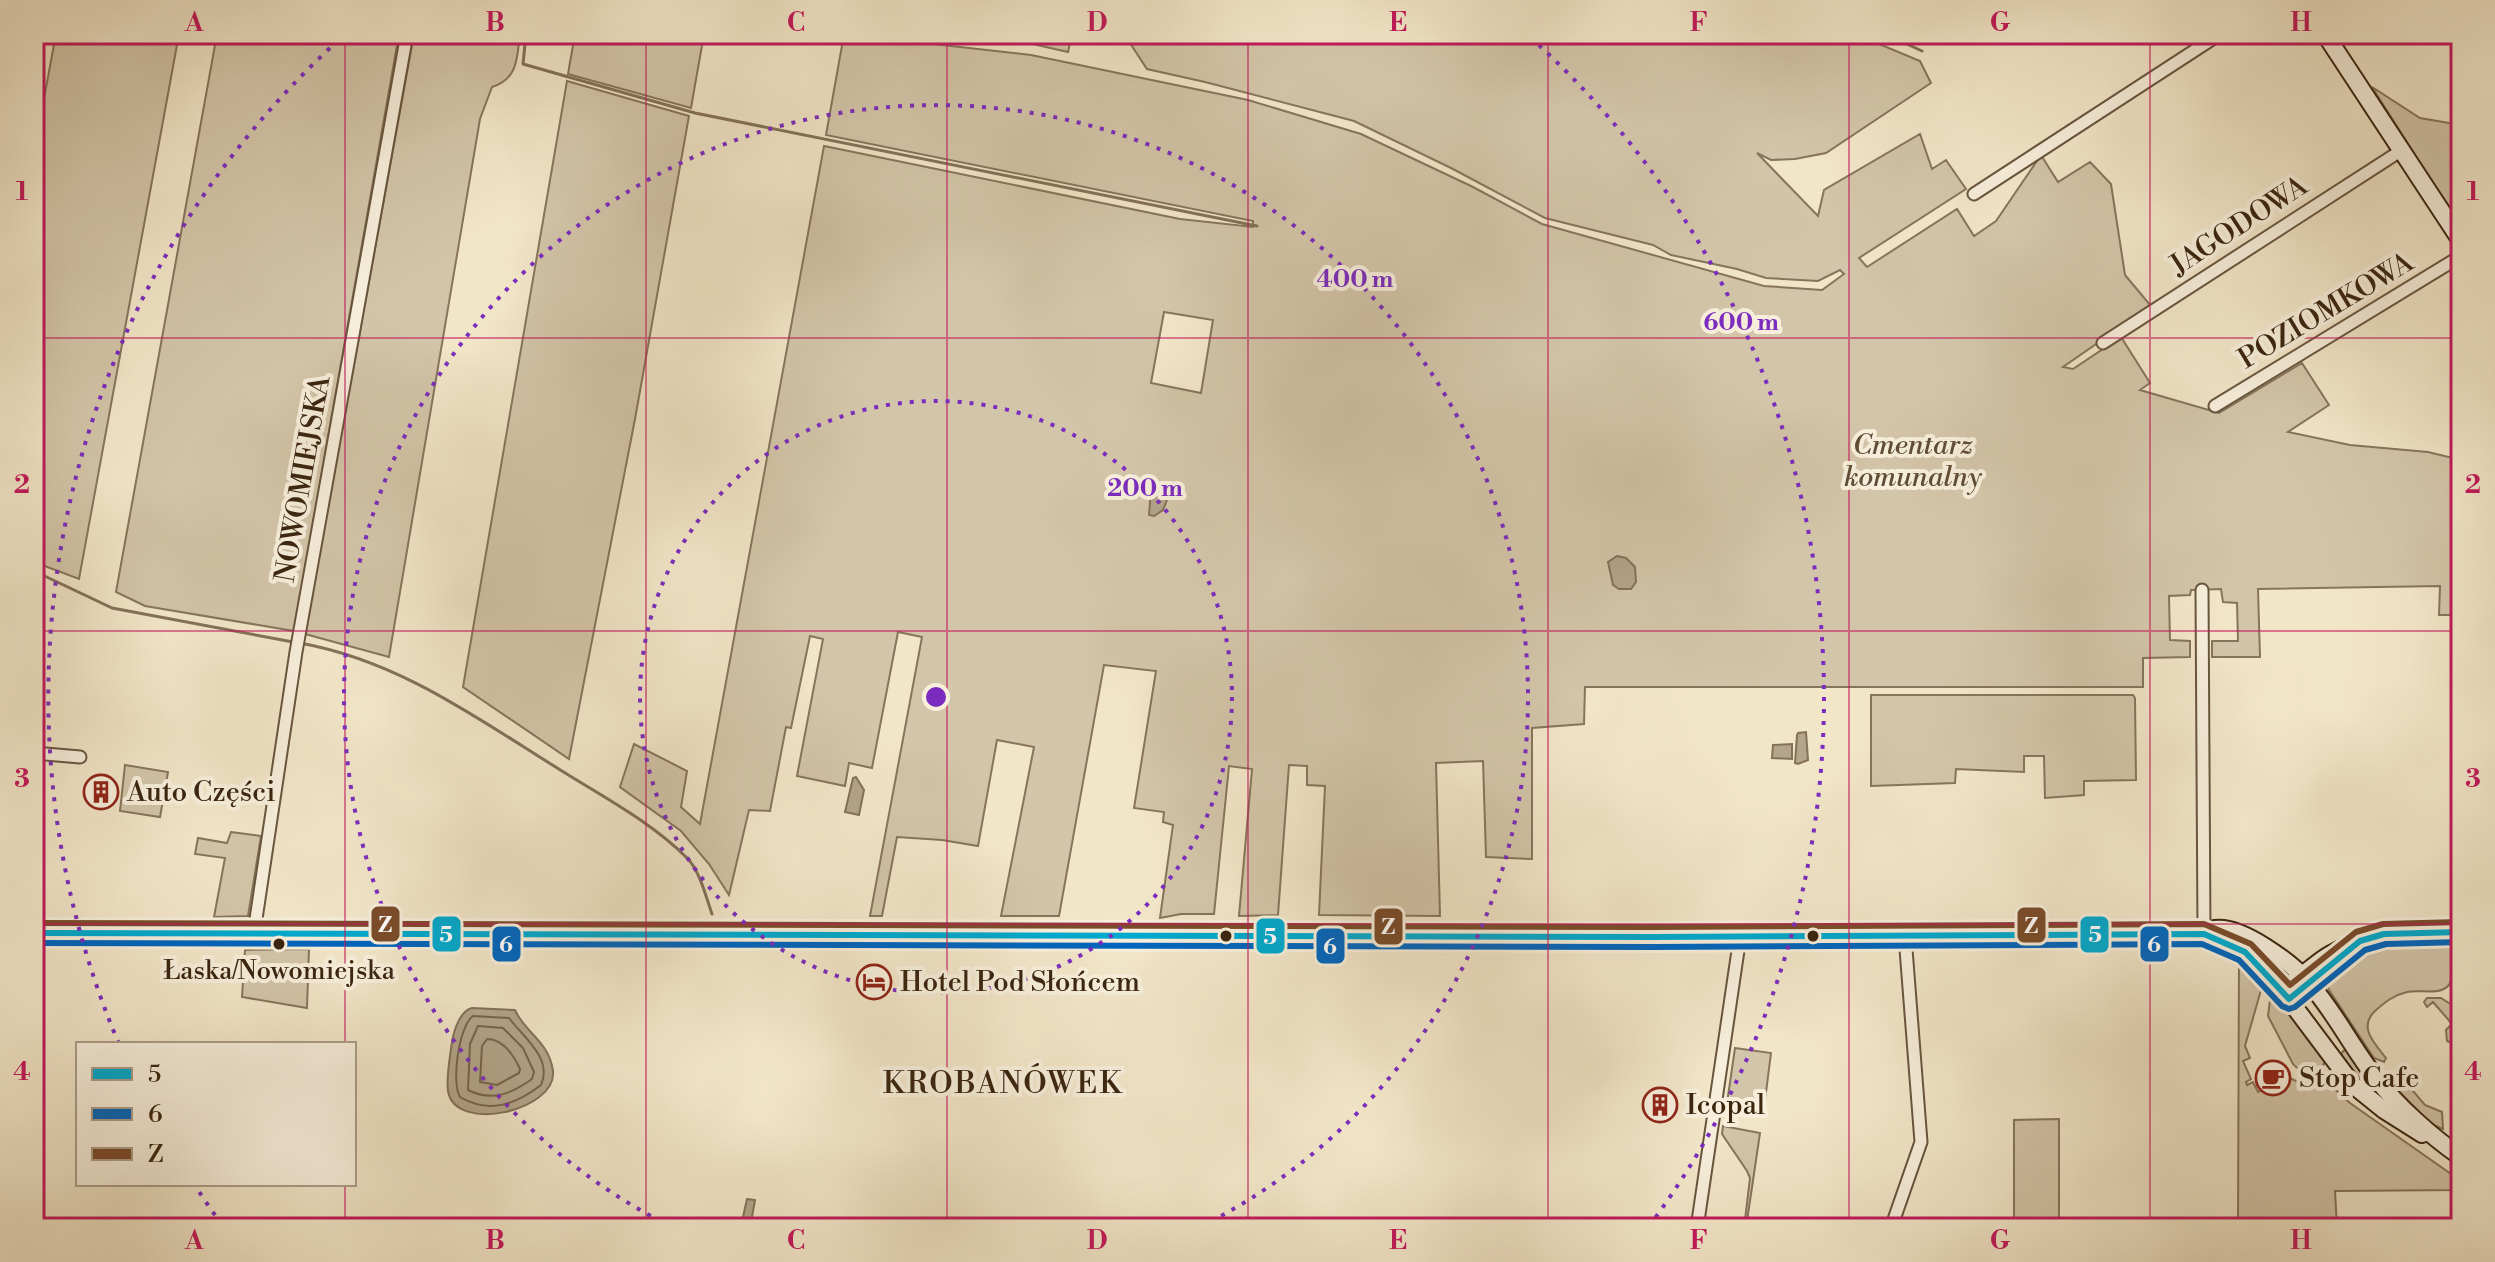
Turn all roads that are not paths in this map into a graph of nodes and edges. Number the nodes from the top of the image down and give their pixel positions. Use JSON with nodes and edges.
{"nodes":[{"id":1,"x":407,"y":34,"type":"edge"},
{"id":2,"x":2220,"y":34,"type":"edge"},
{"id":3,"x":2325,"y":34,"type":"edge"},
{"id":4,"x":2402,"y":150,"type":"junction"},
{"id":5,"x":1974,"y":194,"type":"dead end"},
{"id":6,"x":2461,"y":241,"type":"edge"},
{"id":7,"x":2461,"y":256,"type":"edge"},
{"id":8,"x":2103,"y":343,"type":"dead end"},
{"id":9,"x":2215,"y":406,"type":"dead end"},
{"id":10,"x":2202,"y":590,"type":"dead end"},
{"id":11,"x":34,"y":753,"type":"edge"},
{"id":12,"x":80,"y":757,"type":"dead end"},
{"id":13,"x":2461,"y":932,"type":"edge"},
{"id":14,"x":34,"y":933,"type":"edge"},
{"id":15,"x":256,"y":934,"type":"junction"},
{"id":16,"x":2204,"y":934,"type":"junction"},
{"id":17,"x":1905,"y":936,"type":"junction"},
{"id":18,"x":1740,"y":937,"type":"junction"},
{"id":19,"x":2306,"y":979,"type":"junction"},
{"id":20,"x":2285,"y":994,"type":"junction"},
{"id":21,"x":2435,"y":1138,"type":"junction"},
{"id":22,"x":2461,"y":1157,"type":"edge"},
{"id":23,"x":1697,"y":1228,"type":"edge"},
{"id":24,"x":1891,"y":1228,"type":"edge"}],
"edges":[{"from":1,"to":15,"type":"street","name":"NOWOMIEJSKA"},
{"from":2,"to":5,"type":"street"},
{"from":3,"to":4,"type":"main road"},
{"from":4,"to":6,"type":"main road"},
{"from":4,"to":8,"type":"street","name":"JAGODOWA"},
{"from":7,"to":9,"type":"street","name":"POZIOMKOWA"},
{"from":10,"to":16,"type":"street"},
{"from":11,"to":12,"type":"street"},
{"from":13,"to":19,"type":"main road"},
{"from":14,"to":15,"type":"main road"},
{"from":15,"to":18,"type":"main road"},
{"from":16,"to":17,"type":"main road"},
{"from":16,"to":19,"type":"main road"},
{"from":16,"to":20,"type":"main road"},
{"from":17,"to":18,"type":"main road"},
{"from":17,"to":24,"type":"street"},
{"from":18,"to":23,"type":"street"},
{"from":19,"to":20,"type":"main road"},
{"from":19,"to":21,"type":"main road"},
{"from":20,"to":21,"type":"main road"},
{"from":21,"to":22,"type":"main road"}]}
